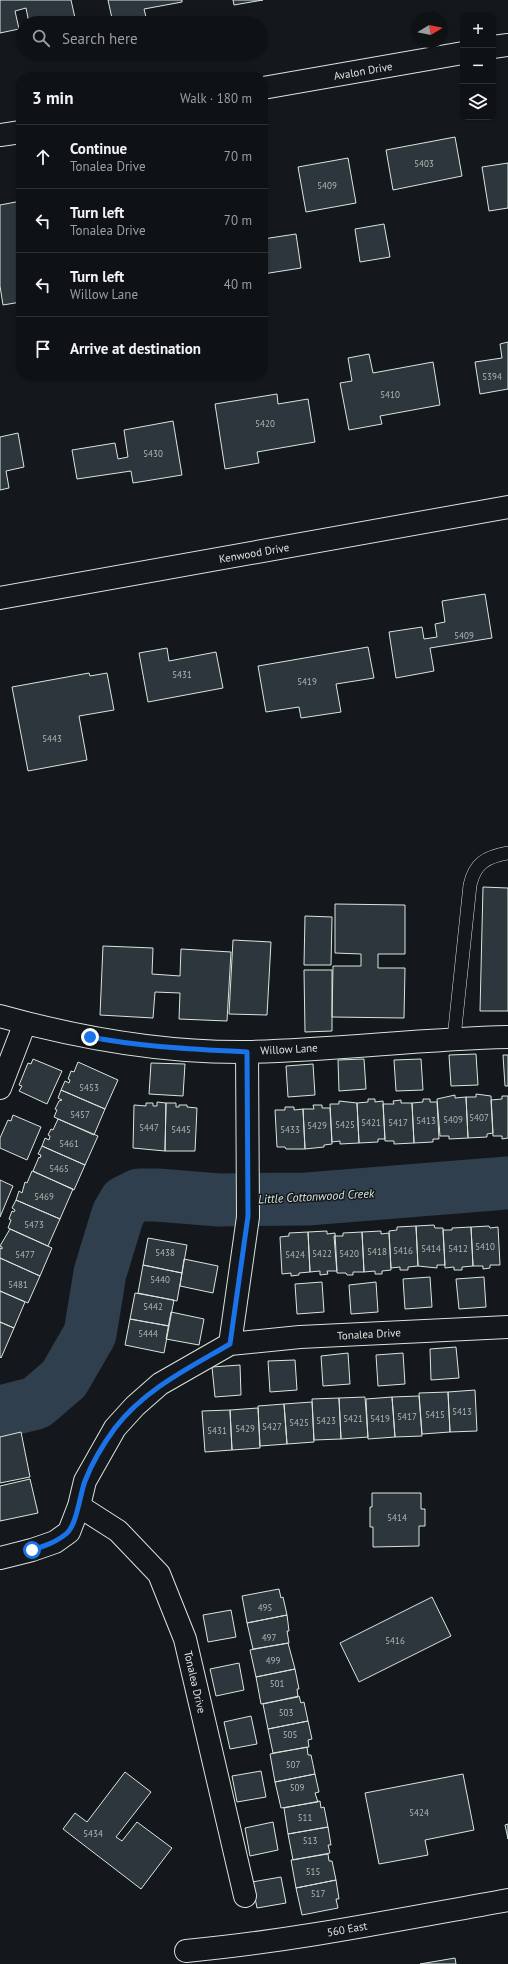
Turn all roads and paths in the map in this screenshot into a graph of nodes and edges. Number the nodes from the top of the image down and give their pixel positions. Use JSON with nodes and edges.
{"nodes":[{"id":1,"x":508,"y":45,"type":"edge"},
{"id":2,"x":496,"y":47,"type":"edge"},
{"id":3,"x":460,"y":54,"type":"edge"},
{"id":4,"x":268,"y":87,"type":"edge"},
{"id":5,"x":16,"y":133,"type":"edge"},
{"id":6,"x":0,"y":135,"type":"edge"},
{"id":7,"x":508,"y":507,"type":"edge"},
{"id":8,"x":0,"y":598,"type":"edge"},
{"id":9,"x":508,"y":853,"type":"edge"},
{"id":10,"x":0,"y":1016,"type":"edge"},
{"id":11,"x":24,"y":1023,"type":"junction"},
{"id":12,"x":508,"y":1037,"type":"edge"},
{"id":13,"x":454,"y":1038,"type":"junction"},
{"id":14,"x":247,"y":1052,"type":"junction"},
{"id":15,"x":0,"y":1088,"type":"edge"},
{"id":16,"x":508,"y":1327,"type":"edge"},
{"id":17,"x":230,"y":1344,"type":"junction"},
{"id":18,"x":79,"y":1506,"type":"junction"},
{"id":19,"x":0,"y":1558,"type":"edge"},
{"id":20,"x":244,"y":1896,"type":"dead end"},
{"id":21,"x":508,"y":1900,"type":"edge"},
{"id":22,"x":186,"y":1951,"type":"dead end"}],
"edges":[{"from":1,"to":2,"type":"street"},
{"from":3,"to":4,"type":"street","name":"Avalon Drive"},
{"from":5,"to":6,"type":"street"},
{"from":7,"to":8,"type":"street","name":"Kenwood Drive"},
{"from":9,"to":13,"type":"lane"},
{"from":10,"to":11,"type":"street","name":"Willow Lane"},
{"from":11,"to":14,"type":"street","name":"Willow Lane"},
{"from":11,"to":15,"type":"street"},
{"from":12,"to":13,"type":"street","name":"Willow Lane"},
{"from":13,"to":14,"type":"street","name":"Willow Lane"},
{"from":14,"to":17,"type":"street"},
{"from":16,"to":17,"type":"street","name":"Tonalea Drive"},
{"from":17,"to":18,"type":"street","name":"Tonalea Drive"},
{"from":18,"to":19,"type":"street","name":"Tonalea Drive"},
{"from":18,"to":20,"type":"street","name":"Tonalea Drive"},
{"from":21,"to":22,"type":"street","name":"560 East"}]}
